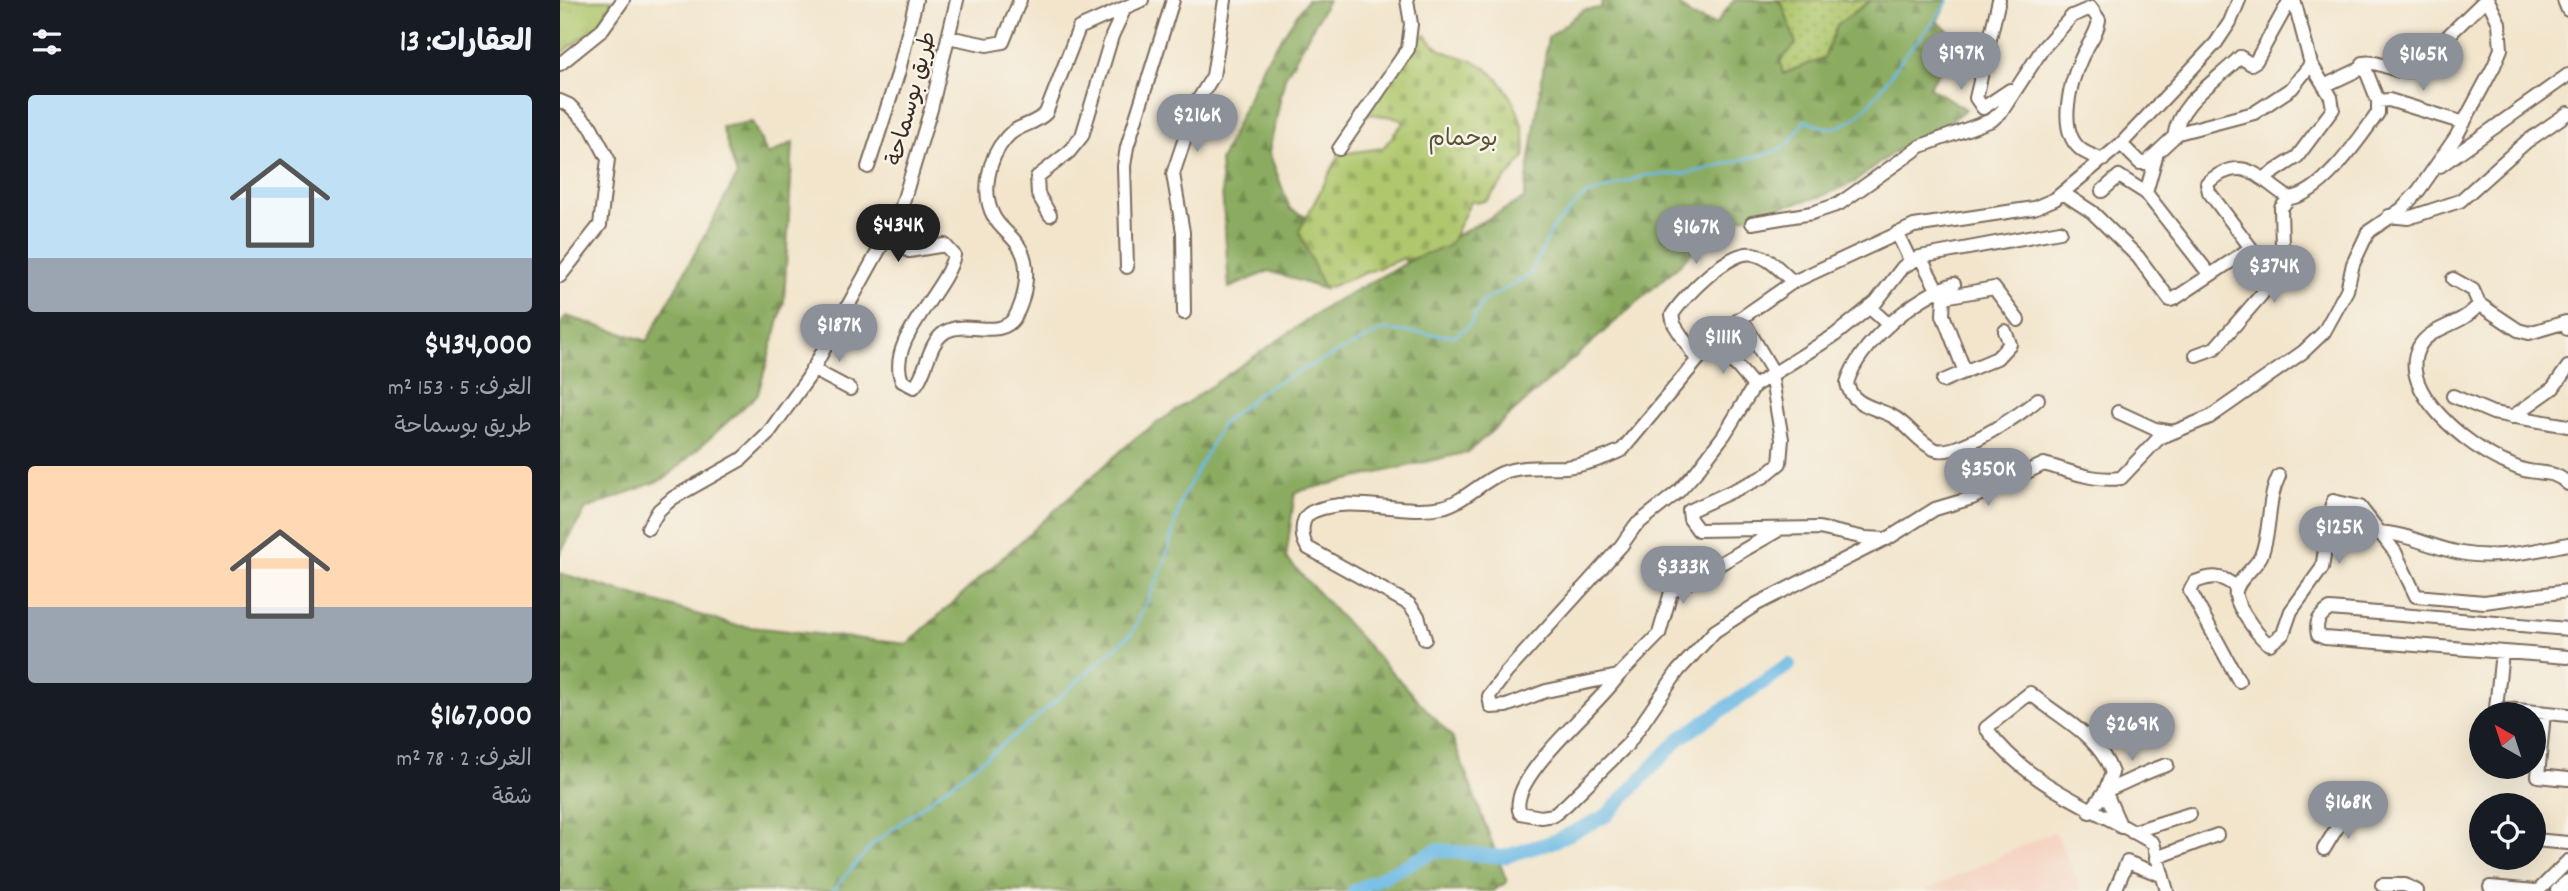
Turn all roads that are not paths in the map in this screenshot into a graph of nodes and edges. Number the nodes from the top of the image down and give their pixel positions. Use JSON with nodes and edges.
{"nodes":[{"id":1,"x":623,"y":0,"type":"edge"},
{"id":2,"x":916,"y":0,"type":"edge"},
{"id":3,"x":957,"y":0,"type":"edge"},
{"id":4,"x":1020,"y":0,"type":"edge"},
{"id":5,"x":1142,"y":0,"type":"edge"},
{"id":6,"x":1173,"y":0,"type":"edge"},
{"id":7,"x":1225,"y":0,"type":"edge"},
{"id":8,"x":1407,"y":0,"type":"edge"},
{"id":9,"x":1999,"y":0,"type":"edge"},
{"id":10,"x":2239,"y":0,"type":"edge"},
{"id":11,"x":2292,"y":0,"type":"edge"},
{"id":12,"x":2487,"y":0,"type":"edge"},
{"id":13,"x":2564,"y":0,"type":"edge"},
{"id":14,"x":1125,"y":8,"type":"junction"},
{"id":15,"x":2568,"y":10,"type":"edge"},
{"id":16,"x":948,"y":37,"type":"junction"},
{"id":17,"x":560,"y":64,"type":"edge"},
{"id":18,"x":2311,"y":64,"type":"junction"},
{"id":19,"x":2362,"y":68,"type":"junction"},
{"id":20,"x":2568,"y":75,"type":"edge"},
{"id":21,"x":2016,"y":86,"type":"junction"},
{"id":22,"x":2324,"y":86,"type":"junction"},
{"id":23,"x":2378,"y":101,"type":"junction"},
{"id":24,"x":560,"y":102,"type":"edge"},
{"id":25,"x":2568,"y":113,"type":"edge"},
{"id":26,"x":2464,"y":123,"type":"junction"},
{"id":27,"x":2175,"y":137,"type":"junction"},
{"id":28,"x":2121,"y":144,"type":"junction"},
{"id":29,"x":1339,"y":149,"type":"dead end"},
{"id":30,"x":2157,"y":153,"type":"junction"},
{"id":31,"x":2103,"y":160,"type":"junction"},
{"id":32,"x":868,"y":167,"type":"dead end"},
{"id":33,"x":2433,"y":171,"type":"junction"},
{"id":34,"x":2266,"y":177,"type":"junction"},
{"id":35,"x":2102,"y":191,"type":"dead end"},
{"id":36,"x":2063,"y":193,"type":"junction"},
{"id":37,"x":2146,"y":193,"type":"junction"},
{"id":38,"x":2289,"y":198,"type":"junction"},
{"id":39,"x":1050,"y":215,"type":"dead end"},
{"id":40,"x":2389,"y":216,"type":"junction"},
{"id":41,"x":895,"y":222,"type":"junction"},
{"id":42,"x":1752,"y":223,"type":"dead end"},
{"id":43,"x":2060,"y":231,"type":"dead end"},
{"id":44,"x":1898,"y":233,"type":"junction"},
{"id":45,"x":1915,"y":259,"type":"junction"},
{"id":46,"x":1127,"y":267,"type":"dead end"},
{"id":47,"x":2210,"y":275,"type":"junction"},
{"id":48,"x":560,"y":276,"type":"edge"},
{"id":49,"x":2452,"y":279,"type":"dead end"},
{"id":50,"x":1793,"y":282,"type":"junction"},
{"id":51,"x":1954,"y":284,"type":"dead end"},
{"id":52,"x":1941,"y":293,"type":"junction"},
{"id":53,"x":2479,"y":304,"type":"junction"},
{"id":54,"x":1869,"y":307,"type":"junction"},
{"id":55,"x":1184,"y":313,"type":"dead end"},
{"id":56,"x":2018,"y":320,"type":"dead end"},
{"id":57,"x":1744,"y":322,"type":"junction"},
{"id":58,"x":1889,"y":325,"type":"junction"},
{"id":59,"x":2568,"y":329,"type":"edge"},
{"id":60,"x":2006,"y":331,"type":"dead end"},
{"id":61,"x":1713,"y":347,"type":"junction"},
{"id":62,"x":2196,"y":355,"type":"dead end"},
{"id":63,"x":1697,"y":360,"type":"junction"},
{"id":64,"x":2568,"y":366,"type":"edge"},
{"id":65,"x":812,"y":369,"type":"junction"},
{"id":66,"x":1965,"y":372,"type":"junction"},
{"id":67,"x":1772,"y":373,"type":"junction"},
{"id":68,"x":1943,"y":381,"type":"dead end"},
{"id":69,"x":1754,"y":386,"type":"junction"},
{"id":70,"x":850,"y":389,"type":"dead end"},
{"id":71,"x":2453,"y":396,"type":"dead end"},
{"id":72,"x":2038,"y":399,"type":"dead end"},
{"id":73,"x":2118,"y":412,"type":"dead end"},
{"id":74,"x":2512,"y":417,"type":"junction"},
{"id":75,"x":2568,"y":426,"type":"edge"},
{"id":76,"x":2175,"y":432,"type":"junction"},
{"id":77,"x":2279,"y":476,"type":"dead end"},
{"id":78,"x":2568,"y":484,"type":"edge"},
{"id":79,"x":649,"y":528,"type":"dead end"},
{"id":80,"x":1780,"y":529,"type":"junction"},
{"id":81,"x":2377,"y":532,"type":"junction"},
{"id":82,"x":1887,"y":539,"type":"junction"},
{"id":83,"x":2568,"y":544,"type":"edge"},
{"id":84,"x":2236,"y":587,"type":"junction"},
{"id":85,"x":2568,"y":591,"type":"edge"},
{"id":86,"x":2568,"y":629,"type":"edge"},
{"id":87,"x":1425,"y":639,"type":"dead end"},
{"id":88,"x":2502,"y":652,"type":"junction"},
{"id":89,"x":2568,"y":657,"type":"edge"},
{"id":90,"x":1618,"y":676,"type":"junction"},
{"id":91,"x":2239,"y":681,"type":"dead end"},
{"id":92,"x":2497,"y":702,"type":"edge"},
{"id":93,"x":2546,"y":713,"type":"edge"},
{"id":94,"x":2568,"y":715,"type":"edge"},
{"id":95,"x":2167,"y":765,"type":"dead end"},
{"id":96,"x":2546,"y":777,"type":"edge"},
{"id":97,"x":2568,"y":779,"type":"edge"},
{"id":98,"x":2105,"y":790,"type":"junction"},
{"id":99,"x":2090,"y":812,"type":"junction"},
{"id":100,"x":2190,"y":814,"type":"dead end"},
{"id":101,"x":2344,"y":816,"type":"dead end"},
{"id":102,"x":2127,"y":829,"type":"junction"},
{"id":103,"x":2217,"y":835,"type":"dead end"},
{"id":104,"x":2546,"y":841,"type":"edge"},
{"id":105,"x":2568,"y":843,"type":"edge"},
{"id":106,"x":2324,"y":849,"type":"dead end"},
{"id":107,"x":2156,"y":858,"type":"junction"},
{"id":108,"x":2568,"y":861,"type":"edge"},
{"id":109,"x":2161,"y":875,"type":"junction"},
{"id":110,"x":2568,"y":882,"type":"edge"},
{"id":111,"x":2382,"y":885,"type":"dead end"},
{"id":112,"x":2490,"y":887,"type":"dead end"},
{"id":113,"x":2115,"y":891,"type":"edge"},
{"id":114,"x":2167,"y":891,"type":"edge"},
{"id":115,"x":2417,"y":891,"type":"edge"},
{"id":116,"x":2537,"y":891,"type":"edge"},
{"id":117,"x":2558,"y":891,"type":"edge"}],
"edges":[{"from":1,"to":17,"type":"street"},
{"from":2,"to":32,"type":"street"},
{"from":3,"to":16,"type":"street","name":"طريق بوسماحة"},
{"from":4,"to":16,"type":"street"},
{"from":5,"to":14,"type":"street"},
{"from":6,"to":46,"type":"street"},
{"from":7,"to":55,"type":"street"},
{"from":8,"to":29,"type":"street"},
{"from":9,"to":21,"type":"street"},
{"from":10,"to":28,"type":"street"},
{"from":11,"to":18,"type":"street"},
{"from":11,"to":27,"type":"street"},
{"from":12,"to":19,"type":"street"},
{"from":12,"to":26,"type":"street"},
{"from":13,"to":15,"type":"street"},
{"from":14,"to":39,"type":"street"},
{"from":14,"to":41,"type":"street"},
{"from":16,"to":41,"type":"street","name":"طريق بوسماحة"},
{"from":18,"to":22,"type":"street"},
{"from":18,"to":27,"type":"street"},
{"from":19,"to":22,"type":"street"},
{"from":19,"to":23,"type":"street"},
{"from":20,"to":33,"type":"street"},
{"from":21,"to":31,"type":"street"},
{"from":21,"to":42,"type":"street"},
{"from":22,"to":34,"type":"street"},
{"from":23,"to":26,"type":"street"},
{"from":23,"to":38,"type":"street"},
{"from":24,"to":48,"type":"street"},
{"from":25,"to":40,"type":"street"},
{"from":26,"to":33,"type":"street"},
{"from":27,"to":30,"type":"street"},
{"from":28,"to":30,"type":"street"},
{"from":28,"to":31,"type":"street"},
{"from":30,"to":37,"type":"street"},
{"from":31,"to":36,"type":"street"},
{"from":33,"to":40,"type":"street"},
{"from":34,"to":38,"type":"street"},
{"from":34,"to":47,"type":"street"},
{"from":35,"to":37,"type":"street"},
{"from":36,"to":44,"type":"street"},
{"from":36,"to":47,"type":"street"},
{"from":37,"to":47,"type":"street"},
{"from":38,"to":62,"type":"street"},
{"from":40,"to":76,"type":"street"},
{"from":41,"to":65,"type":"street","name":"طريق بوسماحة"},
{"from":43,"to":45,"type":"street"},
{"from":44,"to":45,"type":"street"},
{"from":44,"to":50,"type":"street"},
{"from":45,"to":52,"type":"street"},
{"from":45,"to":54,"type":"street"},
{"from":49,"to":53,"type":"street"},
{"from":50,"to":57,"type":"street"},
{"from":50,"to":63,"type":"street"},
{"from":51,"to":52,"type":"street"},
{"from":52,"to":56,"type":"street"},
{"from":52,"to":58,"type":"street"},
{"from":52,"to":66,"type":"street"},
{"from":53,"to":59,"type":"street"},
{"from":53,"to":78,"type":"street"},
{"from":54,"to":58,"type":"street"},
{"from":54,"to":67,"type":"street"},
{"from":57,"to":61,"type":"street"},
{"from":57,"to":67,"type":"street"},
{"from":58,"to":72,"type":"street"},
{"from":60,"to":66,"type":"street"},
{"from":61,"to":63,"type":"street"},
{"from":61,"to":69,"type":"street"},
{"from":63,"to":87,"type":"street"},
{"from":64,"to":74,"type":"street"},
{"from":65,"to":70,"type":"street"},
{"from":65,"to":79,"type":"street","name":"طريق بوسماحة"},
{"from":66,"to":68,"type":"street"},
{"from":67,"to":69,"type":"street"},
{"from":67,"to":80,"type":"street"},
{"from":69,"to":90,"type":"street"},
{"from":71,"to":74,"type":"street"},
{"from":73,"to":76,"type":"street"},
{"from":74,"to":75,"type":"street"},
{"from":76,"to":82,"type":"street"},
{"from":77,"to":84,"type":"street"},
{"from":80,"to":82,"type":"street"},
{"from":80,"to":90,"type":"street"},
{"from":81,"to":83,"type":"street"},
{"from":81,"to":84,"type":"street"},
{"from":81,"to":85,"type":"street"},
{"from":82,"to":90,"type":"street"},
{"from":84,"to":91,"type":"street"},
{"from":86,"to":88,"type":"street"},
{"from":88,"to":89,"type":"street"},
{"from":88,"to":92,"type":"street"},
{"from":93,"to":94,"type":"street"},
{"from":95,"to":98,"type":"street"},
{"from":96,"to":97,"type":"street"},
{"from":98,"to":99,"type":"street"},
{"from":98,"to":99,"type":"street"},
{"from":98,"to":102,"type":"street"},
{"from":99,"to":102,"type":"street"},
{"from":100,"to":102,"type":"street"},
{"from":101,"to":106,"type":"street"},
{"from":102,"to":107,"type":"street"},
{"from":103,"to":107,"type":"street"},
{"from":104,"to":105,"type":"street"},
{"from":107,"to":109,"type":"street"},
{"from":108,"to":116,"type":"street"},
{"from":109,"to":113,"type":"street"},
{"from":109,"to":114,"type":"street"},
{"from":110,"to":117,"type":"main road"},
{"from":111,"to":115,"type":"street"},
{"from":112,"to":116,"type":"street"}]}
